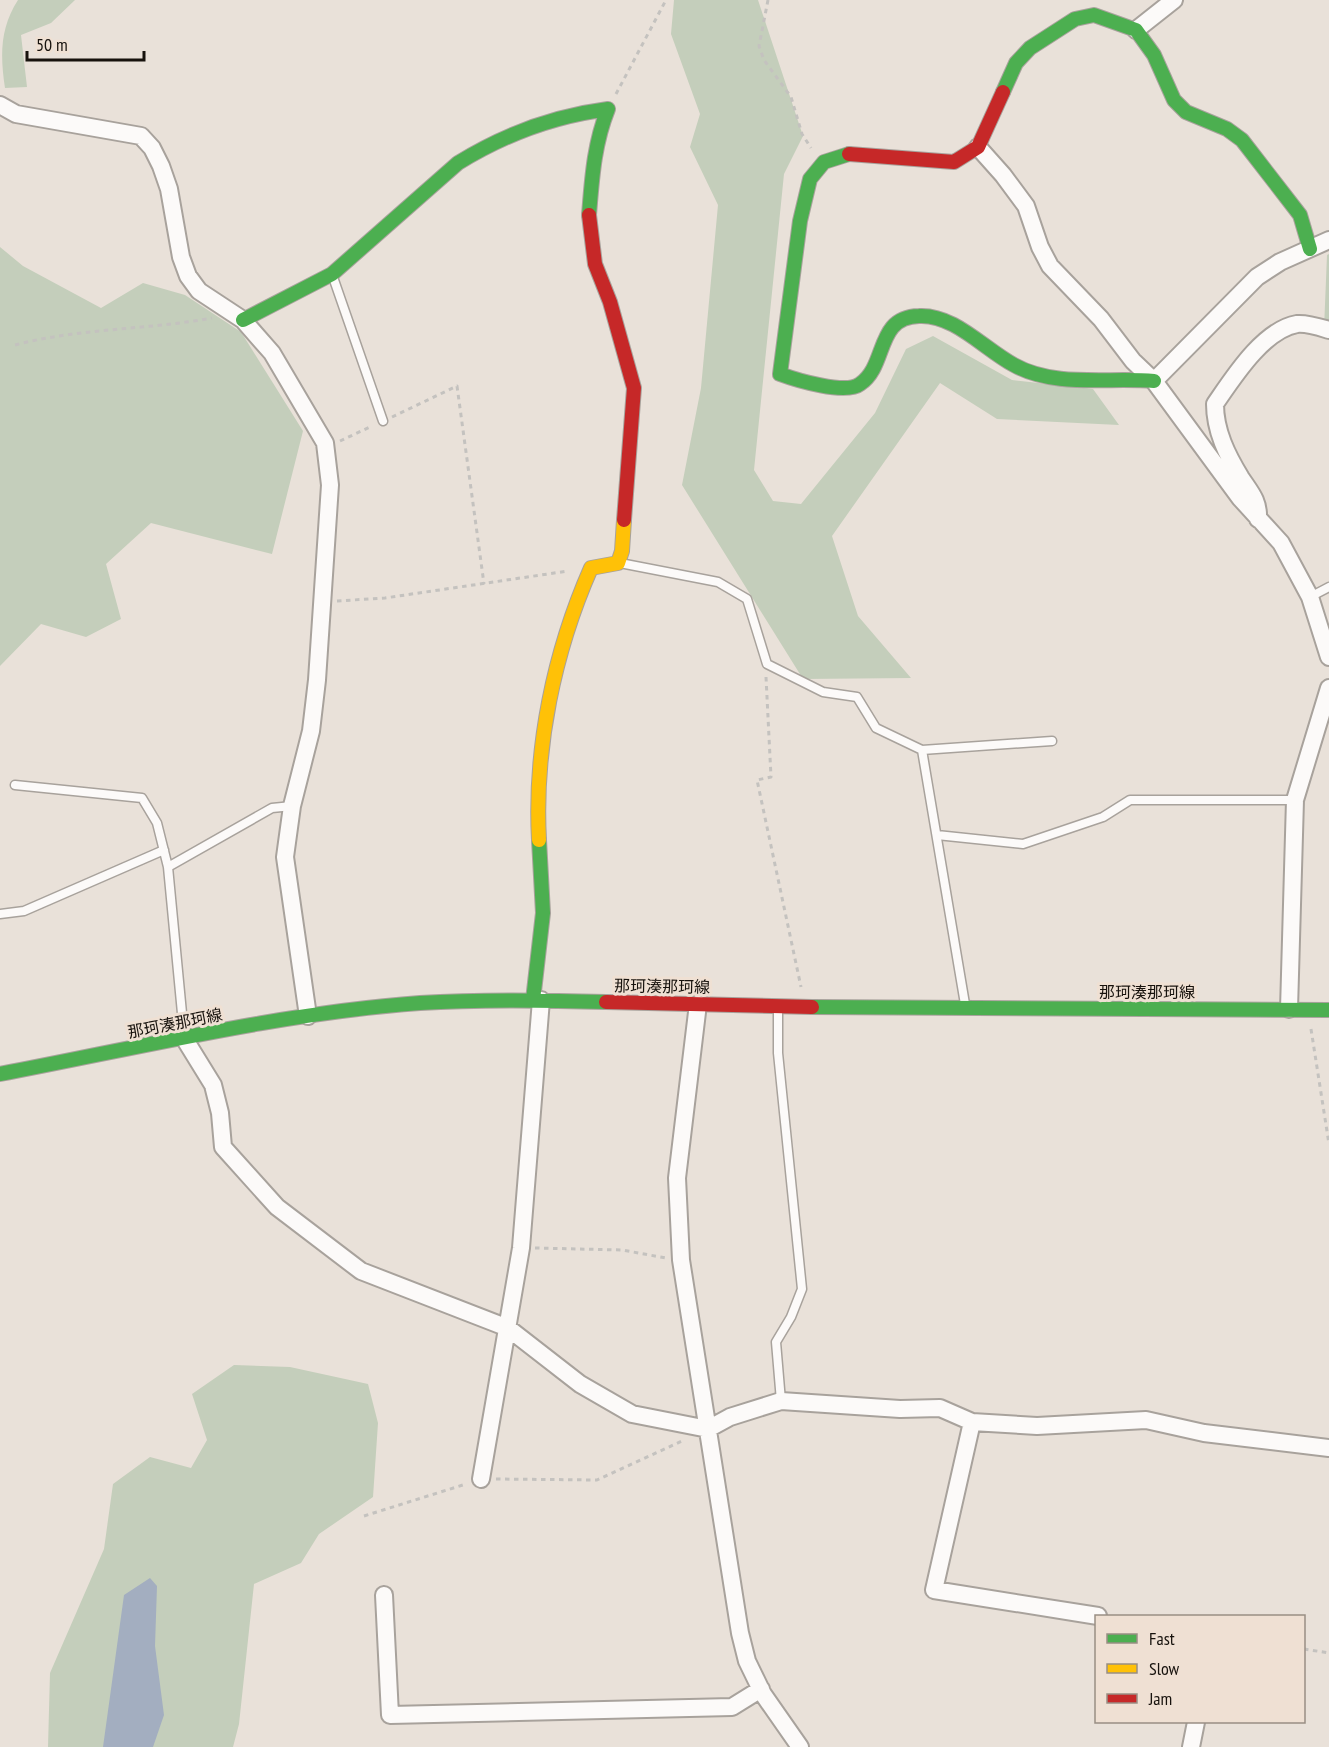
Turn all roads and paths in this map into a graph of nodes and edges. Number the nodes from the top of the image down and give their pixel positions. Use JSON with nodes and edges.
{"nodes":[{"id":1,"x":666,"y":0,"type":"edge"},
{"id":2,"x":768,"y":0,"type":"edge"},
{"id":3,"x":1174,"y":0,"type":"edge"},
{"id":4,"x":1136,"y":30,"type":"junction"},
{"id":5,"x":0,"y":105,"type":"edge"},
{"id":6,"x":608,"y":109,"type":"junction"},
{"id":7,"x":978,"y":147,"type":"junction"},
{"id":8,"x":824,"y":162,"type":"junction"},
{"id":9,"x":1329,"y":240,"type":"edge"},
{"id":10,"x":1310,"y":249,"type":"junction"},
{"id":11,"x":332,"y":274,"type":"junction"},
{"id":12,"x":217,"y":317,"type":"dead end"},
{"id":13,"x":243,"y":320,"type":"junction"},
{"id":14,"x":1329,"y":330,"type":"edge"},
{"id":15,"x":15,"y":345,"type":"dead end"},
{"id":16,"x":1154,"y":381,"type":"junction"},
{"id":17,"x":383,"y":421,"type":"junction"},
{"id":18,"x":326,"y":448,"type":"junction"},
{"id":19,"x":1258,"y":519,"type":"junction"},
{"id":20,"x":618,"y":563,"type":"junction"},
{"id":21,"x":591,"y":568,"type":"junction"},
{"id":22,"x":484,"y":584,"type":"junction"},
{"id":23,"x":1329,"y":587,"type":"edge"},
{"id":24,"x":1310,"y":597,"type":"junction"},
{"id":25,"x":322,"y":602,"type":"junction"},
{"id":26,"x":765,"y":657,"type":"junction"},
{"id":27,"x":1329,"y":657,"type":"edge"},
{"id":28,"x":1329,"y":688,"type":"edge"},
{"id":29,"x":1052,"y":741,"type":"dead end"},
{"id":30,"x":922,"y":750,"type":"junction"},
{"id":31,"x":15,"y":785,"type":"dead end"},
{"id":32,"x":1295,"y":800,"type":"junction"},
{"id":33,"x":292,"y":806,"type":"junction"},
{"id":34,"x":937,"y":835,"type":"junction"},
{"id":35,"x":164,"y":850,"type":"junction"},
{"id":36,"x":168,"y":867,"type":"junction"},
{"id":37,"x":0,"y":914,"type":"edge"},
{"id":38,"x":537,"y":1000,"type":"junction"},
{"id":39,"x":698,"y":1004,"type":"junction"},
{"id":40,"x":778,"y":1007,"type":"junction"},
{"id":41,"x":806,"y":1007,"type":"junction"},
{"id":42,"x":966,"y":1008,"type":"junction"},
{"id":43,"x":1289,"y":1009,"type":"junction"},
{"id":44,"x":1308,"y":1010,"type":"junction"},
{"id":45,"x":1329,"y":1010,"type":"edge"},
{"id":46,"x":308,"y":1016,"type":"junction"},
{"id":47,"x":184,"y":1038,"type":"junction"},
{"id":48,"x":0,"y":1074,"type":"edge"},
{"id":49,"x":1329,"y":1144,"type":"edge"},
{"id":50,"x":521,"y":1248,"type":"junction"},
{"id":51,"x":681,"y":1260,"type":"junction"},
{"id":52,"x":508,"y":1328,"type":"junction"},
{"id":53,"x":781,"y":1401,"type":"junction"},
{"id":54,"x":972,"y":1422,"type":"junction"},
{"id":55,"x":708,"y":1428,"type":"junction"},
{"id":56,"x":1329,"y":1448,"type":"edge"},
{"id":57,"x":481,"y":1479,"type":"junction"},
{"id":58,"x":364,"y":1516,"type":"dead end"},
{"id":59,"x":384,"y":1595,"type":"dead end"},
{"id":60,"x":1095,"y":1617,"type":"edge"},
{"id":61,"x":1305,"y":1649,"type":"edge"},
{"id":62,"x":1329,"y":1653,"type":"edge"},
{"id":63,"x":761,"y":1689,"type":"junction"},
{"id":64,"x":1196,"y":1723,"type":"edge"},
{"id":65,"x":800,"y":1747,"type":"edge"},
{"id":66,"x":1191,"y":1747,"type":"edge"}],
"edges":[{"from":1,"to":6,"type":"path"},
{"from":2,"to":8,"type":"path"},
{"from":3,"to":4,"type":"street"},
{"from":4,"to":7,"type":"street"},
{"from":4,"to":10,"type":"street"},
{"from":5,"to":13,"type":"street"},
{"from":6,"to":11,"type":"street"},
{"from":6,"to":20,"type":"street"},
{"from":7,"to":8,"type":"street"},
{"from":7,"to":16,"type":"street"},
{"from":8,"to":16,"type":"street"},
{"from":9,"to":10,"type":"street"},
{"from":10,"to":16,"type":"street"},
{"from":11,"to":13,"type":"street"},
{"from":11,"to":17,"type":"lane"},
{"from":12,"to":15,"type":"path"},
{"from":13,"to":18,"type":"street"},
{"from":14,"to":19,"type":"street"},
{"from":16,"to":19,"type":"street"},
{"from":17,"to":18,"type":"path"},
{"from":17,"to":22,"type":"path"},
{"from":18,"to":25,"type":"street"},
{"from":19,"to":24,"type":"street"},
{"from":20,"to":21,"type":"street"},
{"from":20,"to":26,"type":"lane"},
{"from":21,"to":22,"type":"path"},
{"from":21,"to":38,"type":"street"},
{"from":22,"to":25,"type":"path"},
{"from":23,"to":24,"type":"lane"},
{"from":24,"to":27,"type":"street"},
{"from":25,"to":33,"type":"street"},
{"from":26,"to":30,"type":"lane"},
{"from":26,"to":41,"type":"path"},
{"from":28,"to":32,"type":"street"},
{"from":29,"to":30,"type":"lane"},
{"from":30,"to":34,"type":"lane"},
{"from":31,"to":35,"type":"lane"},
{"from":32,"to":34,"type":"lane"},
{"from":32,"to":43,"type":"street"},
{"from":33,"to":36,"type":"lane"},
{"from":33,"to":46,"type":"street"},
{"from":34,"to":42,"type":"lane"},
{"from":35,"to":36,"type":"lane"},
{"from":35,"to":37,"type":"lane"},
{"from":36,"to":47,"type":"lane"},
{"from":38,"to":39,"type":"street","name":"那珂湊那珂線"},
{"from":38,"to":46,"type":"street","name":"那珂湊那珂線"},
{"from":38,"to":50,"type":"street"},
{"from":39,"to":40,"type":"street","name":"那珂湊那珂線"},
{"from":39,"to":51,"type":"street"},
{"from":40,"to":41,"type":"street","name":"那珂湊那珂線"},
{"from":40,"to":53,"type":"lane"},
{"from":41,"to":42,"type":"street","name":"那珂湊那珂線"},
{"from":42,"to":43,"type":"street","name":"那珂湊那珂線"},
{"from":43,"to":44,"type":"street","name":"那珂湊那珂線"},
{"from":44,"to":45,"type":"street","name":"那珂湊那珂線"},
{"from":44,"to":49,"type":"path"},
{"from":46,"to":47,"type":"street","name":"那珂湊那珂線"},
{"from":47,"to":48,"type":"street","name":"那珂湊那珂線"},
{"from":47,"to":52,"type":"street"},
{"from":50,"to":51,"type":"path"},
{"from":50,"to":52,"type":"street"},
{"from":51,"to":55,"type":"street"},
{"from":52,"to":55,"type":"street"},
{"from":52,"to":57,"type":"street"},
{"from":53,"to":54,"type":"street"},
{"from":53,"to":55,"type":"street"},
{"from":54,"to":56,"type":"street"},
{"from":54,"to":60,"type":"street"},
{"from":55,"to":57,"type":"path"},
{"from":55,"to":63,"type":"street"},
{"from":57,"to":58,"type":"path"},
{"from":59,"to":63,"type":"street"},
{"from":61,"to":62,"type":"path"},
{"from":63,"to":65,"type":"street"},
{"from":64,"to":66,"type":"street"}]}
